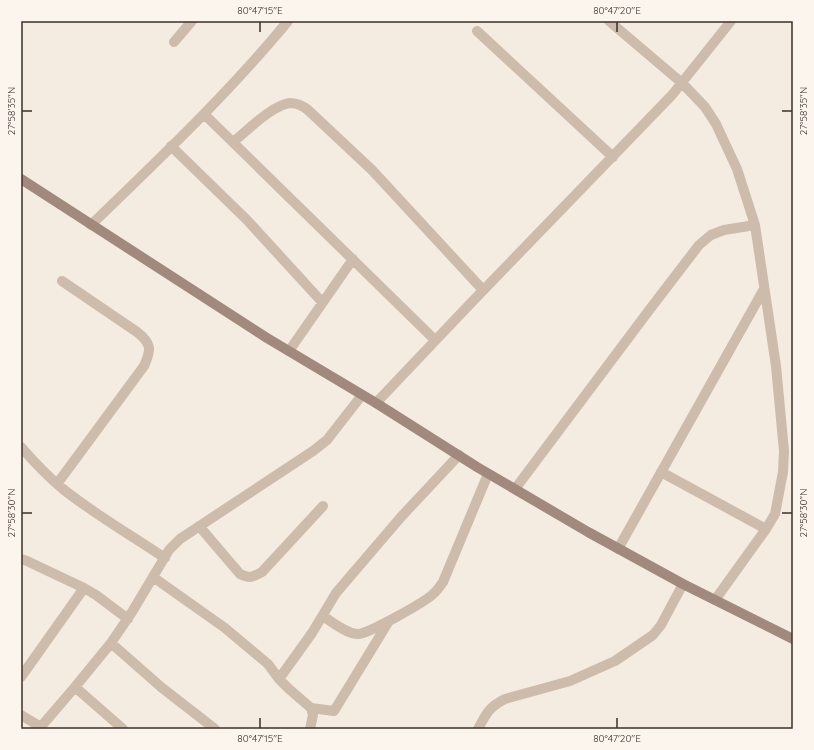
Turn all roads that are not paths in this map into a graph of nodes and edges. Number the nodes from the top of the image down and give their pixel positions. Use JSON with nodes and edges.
{"nodes":[{"id":1,"x":192,"y":21,"type":"edge"},
{"id":2,"x":288,"y":21,"type":"edge"},
{"id":3,"x":609,"y":21,"type":"edge"},
{"id":4,"x":728,"y":22,"type":"edge"},
{"id":5,"x":477,"y":31,"type":"dead end"},
{"id":6,"x":174,"y":42,"type":"dead end"},
{"id":7,"x":682,"y":83,"type":"junction"},
{"id":8,"x":204,"y":114,"type":"junction"},
{"id":9,"x":233,"y":142,"type":"junction"},
{"id":10,"x":171,"y":146,"type":"junction"},
{"id":11,"x":612,"y":157,"type":"junction"},
{"id":12,"x":21,"y":179,"type":"edge"},
{"id":13,"x":91,"y":225,"type":"junction"},
{"id":14,"x":755,"y":226,"type":"junction"},
{"id":15,"x":352,"y":259,"type":"junction"},
{"id":16,"x":62,"y":281,"type":"dead end"},
{"id":17,"x":764,"y":289,"type":"junction"},
{"id":18,"x":483,"y":290,"type":"junction"},
{"id":19,"x":322,"y":302,"type":"junction"},
{"id":20,"x":435,"y":340,"type":"junction"},
{"id":21,"x":289,"y":351,"type":"junction"},
{"id":22,"x":362,"y":394,"type":"junction"},
{"id":23,"x":376,"y":403,"type":"junction"},
{"id":24,"x":22,"y":452,"type":"edge"},
{"id":25,"x":459,"y":455,"type":"junction"},
{"id":26,"x":661,"y":472,"type":"junction"},
{"id":27,"x":488,"y":474,"type":"junction"},
{"id":28,"x":57,"y":484,"type":"junction"},
{"id":29,"x":515,"y":489,"type":"junction"},
{"id":30,"x":323,"y":506,"type":"dead end"},
{"id":31,"x":199,"y":526,"type":"junction"},
{"id":32,"x":766,"y":529,"type":"junction"},
{"id":33,"x":618,"y":549,"type":"junction"},
{"id":34,"x":165,"y":558,"type":"junction"},
{"id":35,"x":21,"y":559,"type":"edge"},
{"id":36,"x":153,"y":577,"type":"junction"},
{"id":37,"x":684,"y":584,"type":"junction"},
{"id":38,"x":84,"y":588,"type":"junction"},
{"id":39,"x":715,"y":600,"type":"junction"},
{"id":40,"x":323,"y":616,"type":"junction"},
{"id":41,"x":128,"y":618,"type":"junction"},
{"id":42,"x":389,"y":621,"type":"junction"},
{"id":43,"x":793,"y":639,"type":"edge"},
{"id":44,"x":111,"y":643,"type":"junction"},
{"id":45,"x":21,"y":677,"type":"edge"},
{"id":46,"x":279,"y":679,"type":"junction"},
{"id":47,"x":75,"y":687,"type":"junction"},
{"id":48,"x":311,"y":708,"type":"junction"},
{"id":49,"x":21,"y":715,"type":"edge"},
{"id":50,"x":40,"y":728,"type":"edge"},
{"id":51,"x":123,"y":729,"type":"edge"},
{"id":52,"x":215,"y":729,"type":"edge"},
{"id":53,"x":310,"y":729,"type":"edge"},
{"id":54,"x":478,"y":729,"type":"edge"}],
"edges":[{"from":1,"to":6,"type":"street"},
{"from":2,"to":8,"type":"street"},
{"from":3,"to":7,"type":"street"},
{"from":4,"to":7,"type":"street"},
{"from":5,"to":11,"type":"street"},
{"from":7,"to":11,"type":"street"},
{"from":7,"to":14,"type":"street"},
{"from":8,"to":9,"type":"street"},
{"from":8,"to":10,"type":"street"},
{"from":9,"to":15,"type":"street"},
{"from":9,"to":18,"type":"street"},
{"from":10,"to":13,"type":"street"},
{"from":10,"to":19,"type":"street"},
{"from":11,"to":18,"type":"street"},
{"from":12,"to":13,"type":"street"},
{"from":13,"to":21,"type":"street"},
{"from":14,"to":17,"type":"street"},
{"from":14,"to":29,"type":"street"},
{"from":15,"to":19,"type":"street"},
{"from":15,"to":20,"type":"street"},
{"from":16,"to":28,"type":"street"},
{"from":17,"to":26,"type":"street"},
{"from":17,"to":32,"type":"street"},
{"from":18,"to":20,"type":"street"},
{"from":19,"to":21,"type":"street"},
{"from":20,"to":23,"type":"street"},
{"from":21,"to":22,"type":"street"},
{"from":22,"to":23,"type":"street"},
{"from":22,"to":31,"type":"street"},
{"from":23,"to":25,"type":"street"},
{"from":24,"to":28,"type":"street"},
{"from":25,"to":27,"type":"street"},
{"from":25,"to":40,"type":"street"},
{"from":26,"to":32,"type":"street"},
{"from":26,"to":33,"type":"street"},
{"from":27,"to":29,"type":"street"},
{"from":27,"to":42,"type":"street"},
{"from":28,"to":34,"type":"street"},
{"from":29,"to":33,"type":"street"},
{"from":30,"to":31,"type":"street"},
{"from":31,"to":34,"type":"street"},
{"from":32,"to":39,"type":"street"},
{"from":33,"to":37,"type":"street"},
{"from":34,"to":36,"type":"street"},
{"from":35,"to":38,"type":"street"},
{"from":36,"to":41,"type":"street"},
{"from":36,"to":46,"type":"street"},
{"from":37,"to":39,"type":"street"},
{"from":37,"to":54,"type":"street"},
{"from":38,"to":41,"type":"street"},
{"from":38,"to":45,"type":"street"},
{"from":39,"to":43,"type":"street"},
{"from":40,"to":42,"type":"street"},
{"from":40,"to":46,"type":"street"},
{"from":41,"to":44,"type":"street"},
{"from":42,"to":48,"type":"street"},
{"from":44,"to":47,"type":"street"},
{"from":44,"to":52,"type":"street"},
{"from":46,"to":48,"type":"street"},
{"from":47,"to":50,"type":"street"},
{"from":47,"to":51,"type":"street"},
{"from":48,"to":53,"type":"street"},
{"from":49,"to":50,"type":"street"}]}
